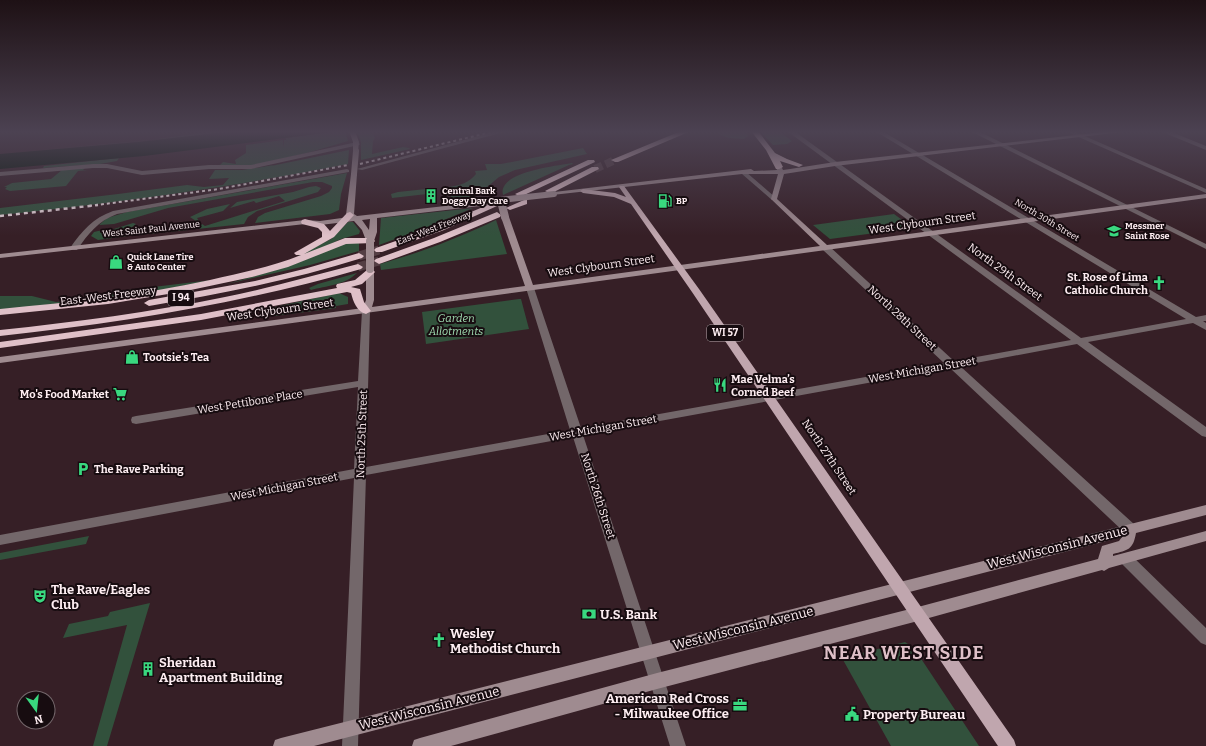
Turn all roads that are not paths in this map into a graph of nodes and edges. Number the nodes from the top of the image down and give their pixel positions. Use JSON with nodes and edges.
{"nodes":[{"id":1,"x":257,"y":166,"type":"edge"},
{"id":2,"x":352,"y":166,"type":"edge"},
{"id":3,"x":372,"y":166,"type":"edge"},
{"id":4,"x":779,"y":166,"type":"edge"},
{"id":5,"x":795,"y":166,"type":"edge"},
{"id":6,"x":825,"y":166,"type":"edge"},
{"id":7,"x":838,"y":166,"type":"edge"},
{"id":8,"x":935,"y":166,"type":"edge"},
{"id":9,"x":1042,"y":166,"type":"edge"},
{"id":10,"x":1148,"y":166,"type":"edge"},
{"id":11,"x":360,"y":169,"type":"dead end"},
{"id":12,"x":780,"y":169,"type":"junction"},
{"id":13,"x":351,"y":173,"type":"junction"},
{"id":14,"x":744,"y":173,"type":"junction"},
{"id":15,"x":0,"y":174,"type":"edge"},
{"id":16,"x":622,"y":187,"type":"junction"},
{"id":17,"x":1206,"y":190,"type":"edge"},
{"id":18,"x":583,"y":191,"type":"junction"},
{"id":19,"x":551,"y":193,"type":"junction"},
{"id":20,"x":519,"y":194,"type":"dead end"},
{"id":21,"x":1206,"y":196,"type":"edge"},
{"id":22,"x":774,"y":199,"type":"junction"},
{"id":23,"x":524,"y":202,"type":"dead end"},
{"id":24,"x":633,"y":203,"type":"junction"},
{"id":25,"x":497,"y":206,"type":"junction"},
{"id":26,"x":1125,"y":207,"type":"junction"},
{"id":27,"x":510,"y":208,"type":"dead end"},
{"id":28,"x":374,"y":216,"type":"junction"},
{"id":29,"x":351,"y":218,"type":"junction"},
{"id":30,"x":1028,"y":220,"type":"junction"},
{"id":31,"x":305,"y":222,"type":"junction"},
{"id":32,"x":931,"y":233,"type":"junction"},
{"id":33,"x":326,"y":238,"type":"junction"},
{"id":34,"x":370,"y":241,"type":"junction"},
{"id":35,"x":1206,"y":247,"type":"edge"},
{"id":36,"x":74,"y":248,"type":"junction"},
{"id":37,"x":826,"y":248,"type":"junction"},
{"id":38,"x":379,"y":250,"type":"tunnel mouth"},
{"id":39,"x":0,"y":256,"type":"edge"},
{"id":40,"x":379,"y":261,"type":"tunnel mouth"},
{"id":41,"x":680,"y":268,"type":"junction"},
{"id":42,"x":370,"y":271,"type":"junction"},
{"id":43,"x":202,"y":285,"type":"junction"},
{"id":44,"x":530,"y":288,"type":"junction"},
{"id":45,"x":302,"y":297,"type":"junction"},
{"id":46,"x":366,"y":311,"type":"junction"},
{"id":47,"x":0,"y":312,"type":"edge"},
{"id":48,"x":1206,"y":318,"type":"edge"},
{"id":49,"x":0,"y":319,"type":"edge"},
{"id":50,"x":1195,"y":320,"type":"junction"},
{"id":51,"x":1206,"y":327,"type":"edge"},
{"id":52,"x":0,"y":332,"type":"edge"},
{"id":53,"x":1079,"y":341,"type":"junction"},
{"id":54,"x":0,"y":345,"type":"edge"},
{"id":55,"x":0,"y":360,"type":"edge"},
{"id":56,"x":951,"y":364,"type":"junction"},
{"id":57,"x":364,"y":383,"type":"junction"},
{"id":58,"x":769,"y":398,"type":"junction"},
{"id":59,"x":136,"y":420,"type":"dead end"},
{"id":60,"x":577,"y":433,"type":"junction"},
{"id":61,"x":1206,"y":433,"type":"edge"},
{"id":62,"x":360,"y":472,"type":"junction"},
{"id":63,"x":1206,"y":510,"type":"edge"},
{"id":64,"x":1130,"y":529,"type":"junction"},
{"id":65,"x":1206,"y":536,"type":"edge"},
{"id":66,"x":0,"y":540,"type":"edge"},
{"id":67,"x":1126,"y":558,"type":"junction"},
{"id":68,"x":1104,"y":564,"type":"junction"},
{"id":69,"x":900,"y":588,"type":"junction"},
{"id":70,"x":918,"y":614,"type":"junction"},
{"id":71,"x":1206,"y":638,"type":"edge"},
{"id":72,"x":648,"y":652,"type":"junction"},
{"id":73,"x":657,"y":681,"type":"junction"},
{"id":74,"x":351,"y":728,"type":"junction"},
{"id":75,"x":281,"y":746,"type":"edge"},
{"id":76,"x":350,"y":746,"type":"edge"},
{"id":77,"x":420,"y":746,"type":"edge"},
{"id":78,"x":678,"y":746,"type":"edge"},
{"id":79,"x":1008,"y":746,"type":"edge"}],
"edges":[{"from":1,"to":15,"type":"street"},
{"from":2,"to":13,"type":"street","bridge":true},
{"from":3,"to":11,"type":"street"},
{"from":4,"to":12,"type":"highway"},
{"from":5,"to":12,"type":"street","name":"West Saint Paul Avenue"},
{"from":6,"to":12,"type":"street","name":"West Saint Paul Avenue"},
{"from":7,"to":32,"type":"street","name":"North 29th Street"},
{"from":8,"to":30,"type":"street","name":"North 30th Street"},
{"from":9,"to":26,"type":"street"},
{"from":10,"to":17,"type":"street"},
{"from":12,"to":14,"type":"street","name":"West Saint Paul Avenue"},
{"from":12,"to":22,"type":"street"},
{"from":13,"to":29,"type":"street"},
{"from":13,"to":36,"type":"street"},
{"from":14,"to":16,"type":"street","name":"West Saint Paul Avenue"},
{"from":14,"to":22,"type":"street","name":"North 28th Street"},
{"from":16,"to":18,"type":"street","name":"West Saint Paul Avenue"},
{"from":16,"to":24,"type":"main road","name":"North 27th Street","number":"WI 57"},
{"from":18,"to":19,"type":"street","name":"West Saint Paul Avenue"},
{"from":18,"to":24,"type":"main road"},
{"from":19,"to":20,"type":"highway"},
{"from":19,"to":25,"type":"street","name":"West Saint Paul Avenue","bridge":true},
{"from":21,"to":26,"type":"street","name":"West Clybourn Street"},
{"from":22,"to":37,"type":"street","name":"North 28th Street"},
{"from":23,"to":27,"type":"highway"},
{"from":24,"to":41,"type":"main road","name":"North 27th Street","number":"WI 57"},
{"from":25,"to":28,"type":"street","name":"West Saint Paul Avenue"},
{"from":25,"to":29,"type":"street","name":"West Saint Paul Avenue"},
{"from":25,"to":38,"type":"highway","name":"East-West Freeway"},
{"from":25,"to":40,"type":"highway","name":"East-West Freeway"},
{"from":25,"to":44,"type":"street","name":"North 26th Street"},
{"from":26,"to":30,"type":"street","name":"West Clybourn Street"},
{"from":26,"to":35,"type":"street"},
{"from":28,"to":29,"type":"street","name":"West Saint Paul Avenue"},
{"from":28,"to":34,"type":"street"},
{"from":29,"to":31,"type":"street","name":"West Saint Paul Avenue"},
{"from":29,"to":33,"type":"highway"},
{"from":29,"to":34,"type":"street","name":"North 25th Street"},
{"from":30,"to":32,"type":"street","name":"West Clybourn Street"},
{"from":30,"to":50,"type":"street","name":"North 30th Street"},
{"from":31,"to":33,"type":"highway"},
{"from":31,"to":36,"type":"street","name":"West Saint Paul Avenue"},
{"from":32,"to":37,"type":"street","name":"West Clybourn Street"},
{"from":32,"to":53,"type":"street","name":"North 29th Street"},
{"from":33,"to":43,"type":"highway"},
{"from":34,"to":42,"type":"street","name":"North 25th Street","bridge":true},
{"from":34,"to":43,"type":"highway"},
{"from":36,"to":39,"type":"street","name":"West Saint Paul Avenue"},
{"from":37,"to":41,"type":"street","name":"West Clybourn Street"},
{"from":37,"to":56,"type":"street","name":"North 28th Street"},
{"from":41,"to":44,"type":"street","name":"West Clybourn Street"},
{"from":41,"to":58,"type":"main road","name":"North 27th Street","number":"WI 57"},
{"from":42,"to":45,"type":"highway"},
{"from":42,"to":46,"type":"street","name":"North 25th Street"},
{"from":43,"to":47,"type":"highway"},
{"from":44,"to":46,"type":"street","name":"West Clybourn Street"},
{"from":44,"to":60,"type":"street","name":"North 26th Street"},
{"from":45,"to":46,"type":"highway"},
{"from":45,"to":54,"type":"highway"},
{"from":46,"to":55,"type":"street","name":"West Clybourn Street"},
{"from":46,"to":57,"type":"street","name":"North 25th Street"},
{"from":48,"to":50,"type":"street","name":"West Michigan Street"},
{"from":49,"to":52,"type":"highway","name":"East-West Freeway","number":"I 94"},
{"from":50,"to":51,"type":"street","name":"North 30th Street"},
{"from":50,"to":53,"type":"street","name":"West Michigan Street"},
{"from":53,"to":56,"type":"street","name":"West Michigan Street"},
{"from":53,"to":61,"type":"street","name":"North 29th Street"},
{"from":56,"to":58,"type":"street","name":"West Michigan Street"},
{"from":56,"to":64,"type":"street","name":"North 28th Street"},
{"from":57,"to":59,"type":"street","name":"West Pettibone Place"},
{"from":57,"to":62,"type":"street","name":"North 25th Street"},
{"from":58,"to":60,"type":"street","name":"West Michigan Street"},
{"from":58,"to":69,"type":"main road","name":"North 27th Street","number":"WI 57"},
{"from":60,"to":62,"type":"street","name":"West Michigan Street"},
{"from":60,"to":72,"type":"street","name":"North 26th Street"},
{"from":62,"to":66,"type":"street","name":"West Michigan Street"},
{"from":62,"to":74,"type":"street","name":"North 25th Street"},
{"from":63,"to":64,"type":"street","name":"West Wisconsin Avenue"},
{"from":64,"to":68,"type":"street"},
{"from":64,"to":69,"type":"street","name":"West Wisconsin Avenue"},
{"from":65,"to":67,"type":"street"},
{"from":67,"to":68,"type":"street"},
{"from":67,"to":71,"type":"street"},
{"from":68,"to":70,"type":"street"},
{"from":69,"to":70,"type":"main road","name":"North 27th Street","number":"WI 57"},
{"from":69,"to":72,"type":"street","name":"West Wisconsin Avenue"},
{"from":70,"to":73,"type":"street"},
{"from":70,"to":79,"type":"main road","name":"North 27th Street","number":"WI 57"},
{"from":72,"to":73,"type":"street","name":"North 26th Street"},
{"from":72,"to":74,"type":"street","name":"West Wisconsin Avenue"},
{"from":73,"to":77,"type":"street"},
{"from":73,"to":78,"type":"street","name":"North 26th Street"},
{"from":74,"to":75,"type":"street","name":"West Wisconsin Avenue"},
{"from":74,"to":76,"type":"street","name":"North 25th Street"}]}
